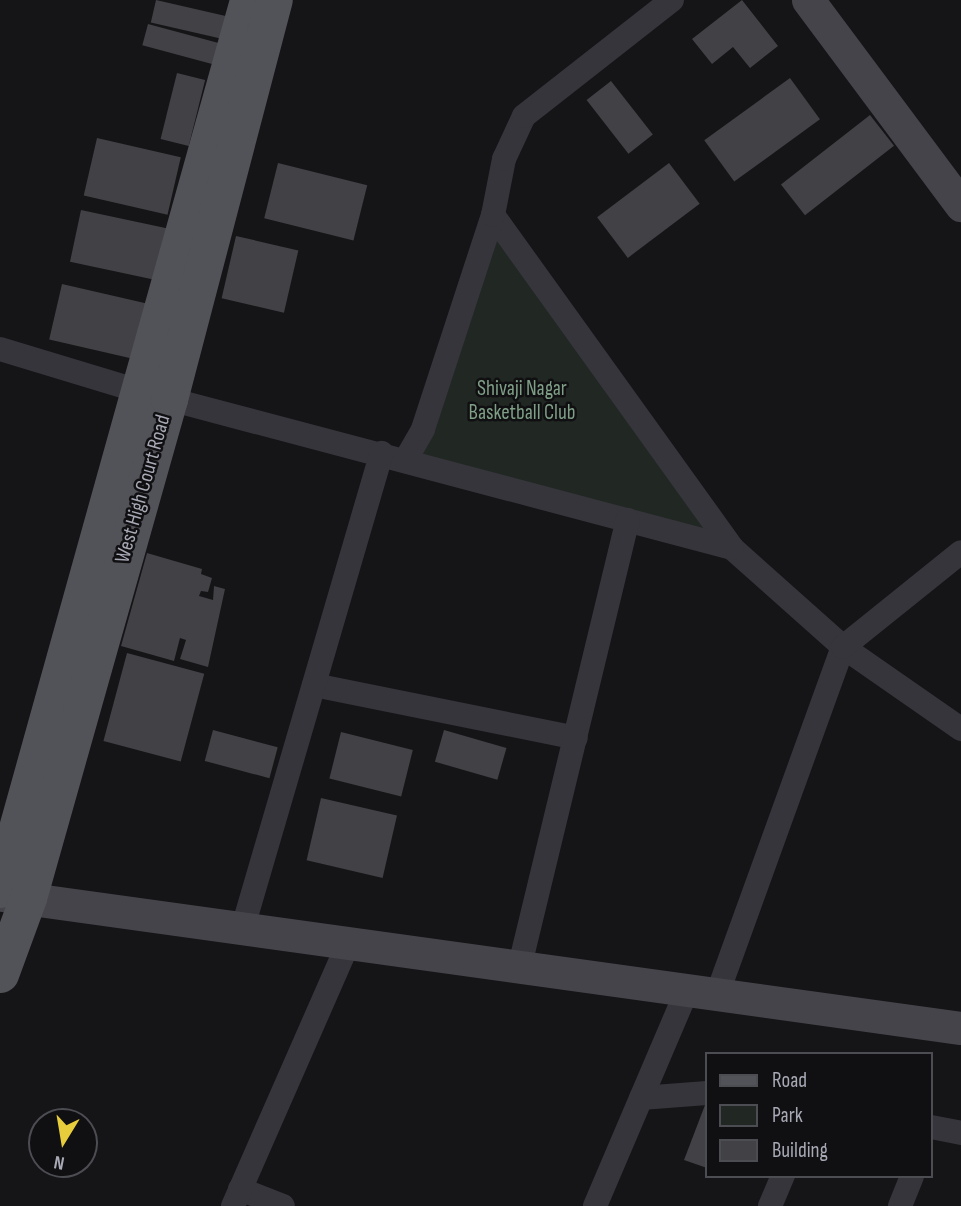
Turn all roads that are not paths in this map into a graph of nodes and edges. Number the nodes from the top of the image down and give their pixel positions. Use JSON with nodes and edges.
{"nodes":[{"id":1,"x":248,"y":0,"type":"edge"},
{"id":2,"x":274,"y":0,"type":"edge"},
{"id":3,"x":672,"y":0,"type":"edge"},
{"id":4,"x":808,"y":0,"type":"edge"},
{"id":5,"x":961,"y":205,"type":"edge"},
{"id":6,"x":493,"y":215,"type":"junction"},
{"id":7,"x":0,"y":349,"type":"edge"},
{"id":8,"x":154,"y":395,"type":"junction"},
{"id":9,"x":394,"y":456,"type":"junction"},
{"id":10,"x":628,"y":520,"type":"junction"},
{"id":11,"x":732,"y":548,"type":"junction"},
{"id":12,"x":961,"y":552,"type":"edge"},
{"id":13,"x":843,"y":647,"type":"junction"},
{"id":14,"x":314,"y":685,"type":"junction"},
{"id":15,"x":961,"y":729,"type":"edge"},
{"id":16,"x":576,"y":738,"type":"junction"},
{"id":17,"x":9,"y":894,"type":"edge"},
{"id":18,"x":243,"y":927,"type":"junction"},
{"id":19,"x":349,"y":942,"type":"junction"},
{"id":20,"x":520,"y":965,"type":"junction"},
{"id":21,"x":0,"y":974,"type":"edge"},
{"id":22,"x":703,"y":990,"type":"junction"},
{"id":23,"x":961,"y":1028,"type":"edge"},
{"id":24,"x":706,"y":1093,"type":"edge"},
{"id":25,"x":641,"y":1098,"type":"junction"},
{"id":26,"x":933,"y":1127,"type":"edge"},
{"id":27,"x":961,"y":1133,"type":"edge"},
{"id":28,"x":782,"y":1178,"type":"edge"},
{"id":29,"x":911,"y":1178,"type":"edge"},
{"id":30,"x":236,"y":1197,"type":"edge"},
{"id":31,"x":283,"y":1206,"type":"edge"},
{"id":32,"x":595,"y":1206,"type":"edge"},
{"id":33,"x":770,"y":1206,"type":"edge"},
{"id":34,"x":900,"y":1206,"type":"edge"}],
"edges":[{"from":1,"to":8,"type":"main road","name":"West High Court Road"},
{"from":2,"to":8,"type":"main road","name":"West High Court Road"},
{"from":3,"to":6,"type":"street"},
{"from":4,"to":5,"type":"street"},
{"from":6,"to":9,"type":"street"},
{"from":6,"to":11,"type":"street"},
{"from":7,"to":8,"type":"street"},
{"from":8,"to":9,"type":"street"},
{"from":8,"to":17,"type":"main road","name":"West High Court Road"},
{"from":9,"to":10,"type":"street"},
{"from":9,"to":14,"type":"street"},
{"from":10,"to":11,"type":"street"},
{"from":10,"to":16,"type":"street"},
{"from":11,"to":13,"type":"street"},
{"from":12,"to":13,"type":"street"},
{"from":13,"to":15,"type":"street"},
{"from":13,"to":22,"type":"street"},
{"from":14,"to":16,"type":"street"},
{"from":14,"to":18,"type":"street"},
{"from":16,"to":20,"type":"street"},
{"from":17,"to":18,"type":"street"},
{"from":17,"to":21,"type":"main road","name":"West High Court Road"},
{"from":18,"to":19,"type":"street"},
{"from":19,"to":20,"type":"street"},
{"from":19,"to":30,"type":"street"},
{"from":20,"to":22,"type":"street"},
{"from":22,"to":23,"type":"street"},
{"from":22,"to":25,"type":"street"},
{"from":24,"to":25,"type":"street"},
{"from":25,"to":32,"type":"street"},
{"from":26,"to":27,"type":"street"},
{"from":28,"to":33,"type":"street"},
{"from":29,"to":34,"type":"street"},
{"from":30,"to":31,"type":"street"}]}
